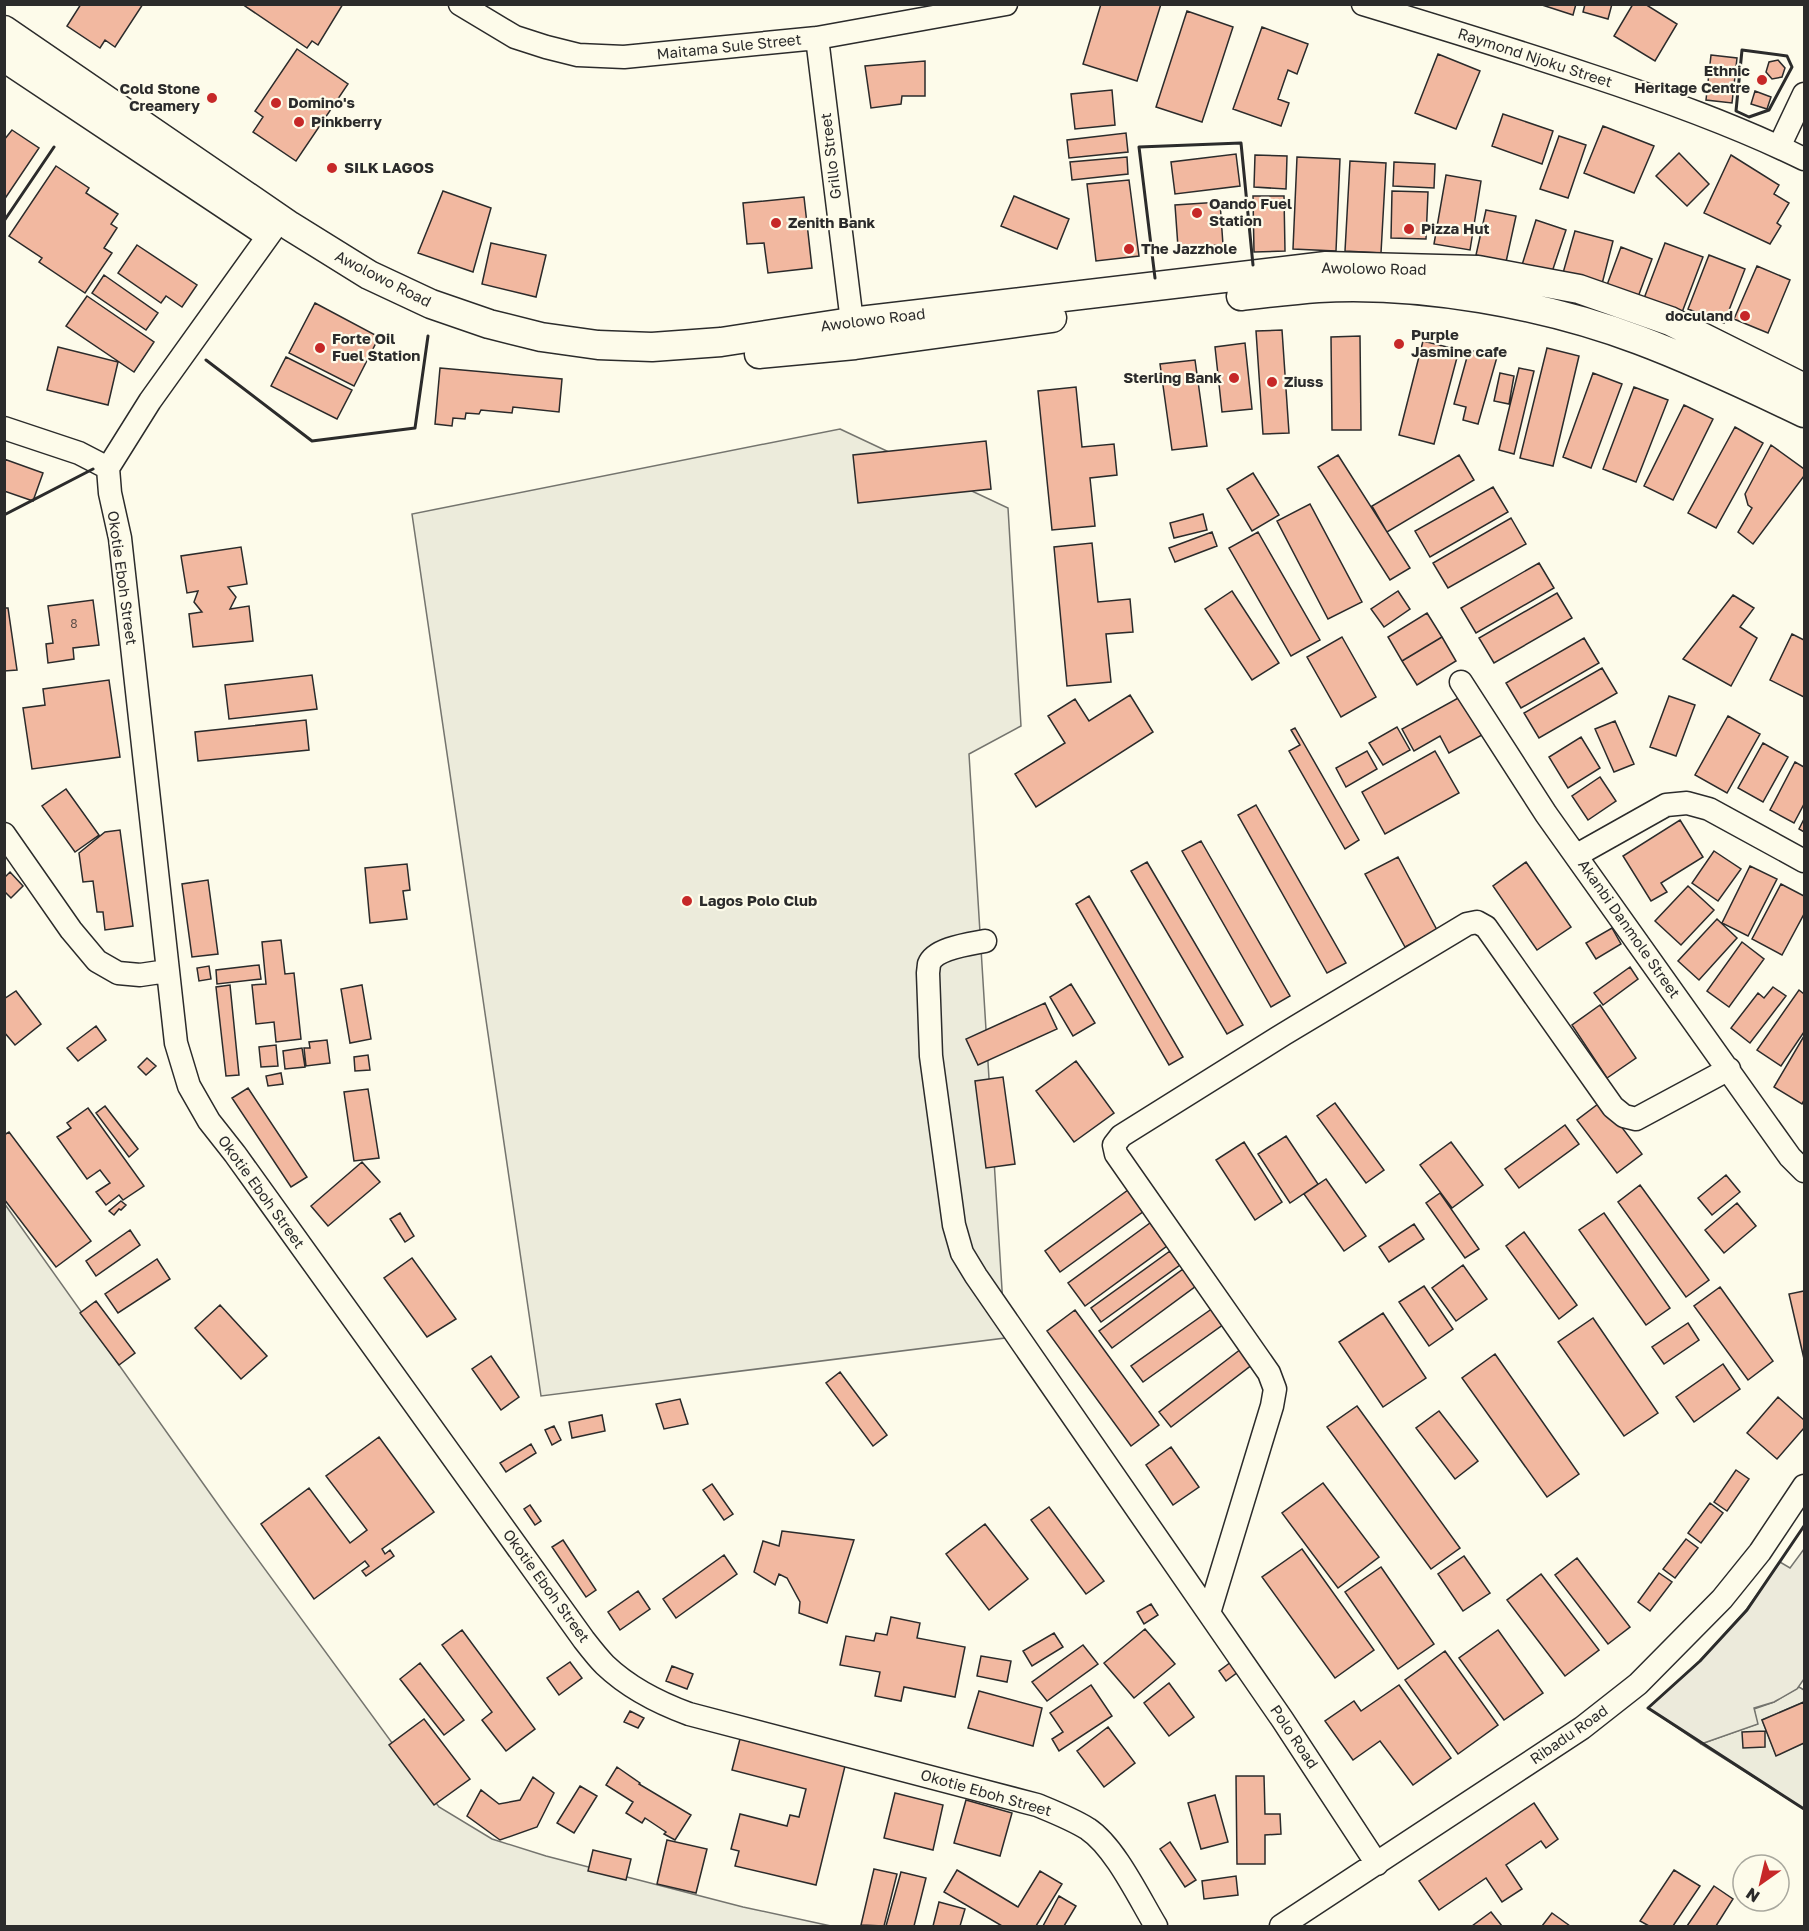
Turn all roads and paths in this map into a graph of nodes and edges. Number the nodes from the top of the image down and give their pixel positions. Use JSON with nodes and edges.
{"nodes":[{"id":1,"x":460,"y":4,"type":"edge"},
{"id":2,"x":1006,"y":4,"type":"edge"},
{"id":3,"x":1363,"y":4,"type":"edge"},
{"id":4,"x":4,"y":30,"type":"edge"},
{"id":5,"x":816,"y":38,"type":"junction"},
{"id":6,"x":4,"y":57,"type":"edge"},
{"id":7,"x":1804,"y":94,"type":"edge"},
{"id":8,"x":1779,"y":147,"type":"junction"},
{"id":9,"x":1804,"y":159,"type":"edge"},
{"id":10,"x":274,"y":227,"type":"junction"},
{"id":11,"x":853,"y":333,"type":"junction"},
{"id":12,"x":1804,"y":388,"type":"edge"},
{"id":13,"x":1804,"y":413,"type":"edge"},
{"id":14,"x":4,"y":428,"type":"edge"},
{"id":15,"x":108,"y":468,"type":"junction"},
{"id":16,"x":1461,"y":682,"type":"dead end"},
{"id":17,"x":4,"y":834,"type":"edge"},
{"id":18,"x":1577,"y":855,"type":"junction"},
{"id":19,"x":1804,"y":861,"type":"edge"},
{"id":20,"x":985,"y":941,"type":"dead end"},
{"id":21,"x":167,"y":970,"type":"junction"},
{"id":22,"x":1729,"y":1069,"type":"junction"},
{"id":23,"x":1804,"y":1171,"type":"edge"},
{"id":24,"x":1804,"y":1486,"type":"edge"},
{"id":25,"x":1209,"y":1613,"type":"junction"},
{"id":26,"x":1377,"y":1864,"type":"junction"},
{"id":27,"x":1156,"y":1926,"type":"edge"},
{"id":28,"x":1281,"y":1926,"type":"edge"}],
"edges":[{"from":1,"to":5,"type":"street","name":"Maitama Sule Street"},
{"from":2,"to":5,"type":"street","name":"Maitama Sule Street"},
{"from":3,"to":8,"type":"street","name":"Raymond Njoku Street"},
{"from":4,"to":10,"type":"main road","name":"Awolowo Road"},
{"from":5,"to":11,"type":"street","name":"Grillo Street"},
{"from":6,"to":10,"type":"main road","name":"Awolowo Road"},
{"from":7,"to":8,"type":"street"},
{"from":8,"to":9,"type":"street","name":"Raymond Njoku Street"},
{"from":10,"to":11,"type":"main road","name":"Awolowo Road"},
{"from":10,"to":15,"type":"street"},
{"from":11,"to":12,"type":"main road","name":"Awolowo Road"},
{"from":11,"to":13,"type":"main road","name":"Awolowo Road"},
{"from":14,"to":15,"type":"street"},
{"from":15,"to":21,"type":"street","name":"Okotie Eboh Street"},
{"from":16,"to":18,"type":"street","name":"Akanbi Danmole Street"},
{"from":17,"to":21,"type":"street"},
{"from":18,"to":19,"type":"street"},
{"from":18,"to":22,"type":"street","name":"Akanbi Danmole Street"},
{"from":20,"to":25,"type":"street","name":"Polo Road"},
{"from":21,"to":27,"type":"street","name":"Okotie Eboh Street"},
{"from":22,"to":23,"type":"street","name":"Akanbi Danmole Street"},
{"from":22,"to":25,"type":"street"},
{"from":24,"to":26,"type":"street","name":"Ribadu Road"},
{"from":25,"to":26,"type":"street","name":"Polo Road"},
{"from":26,"to":28,"type":"street","name":"Ribadu Road"}]}
